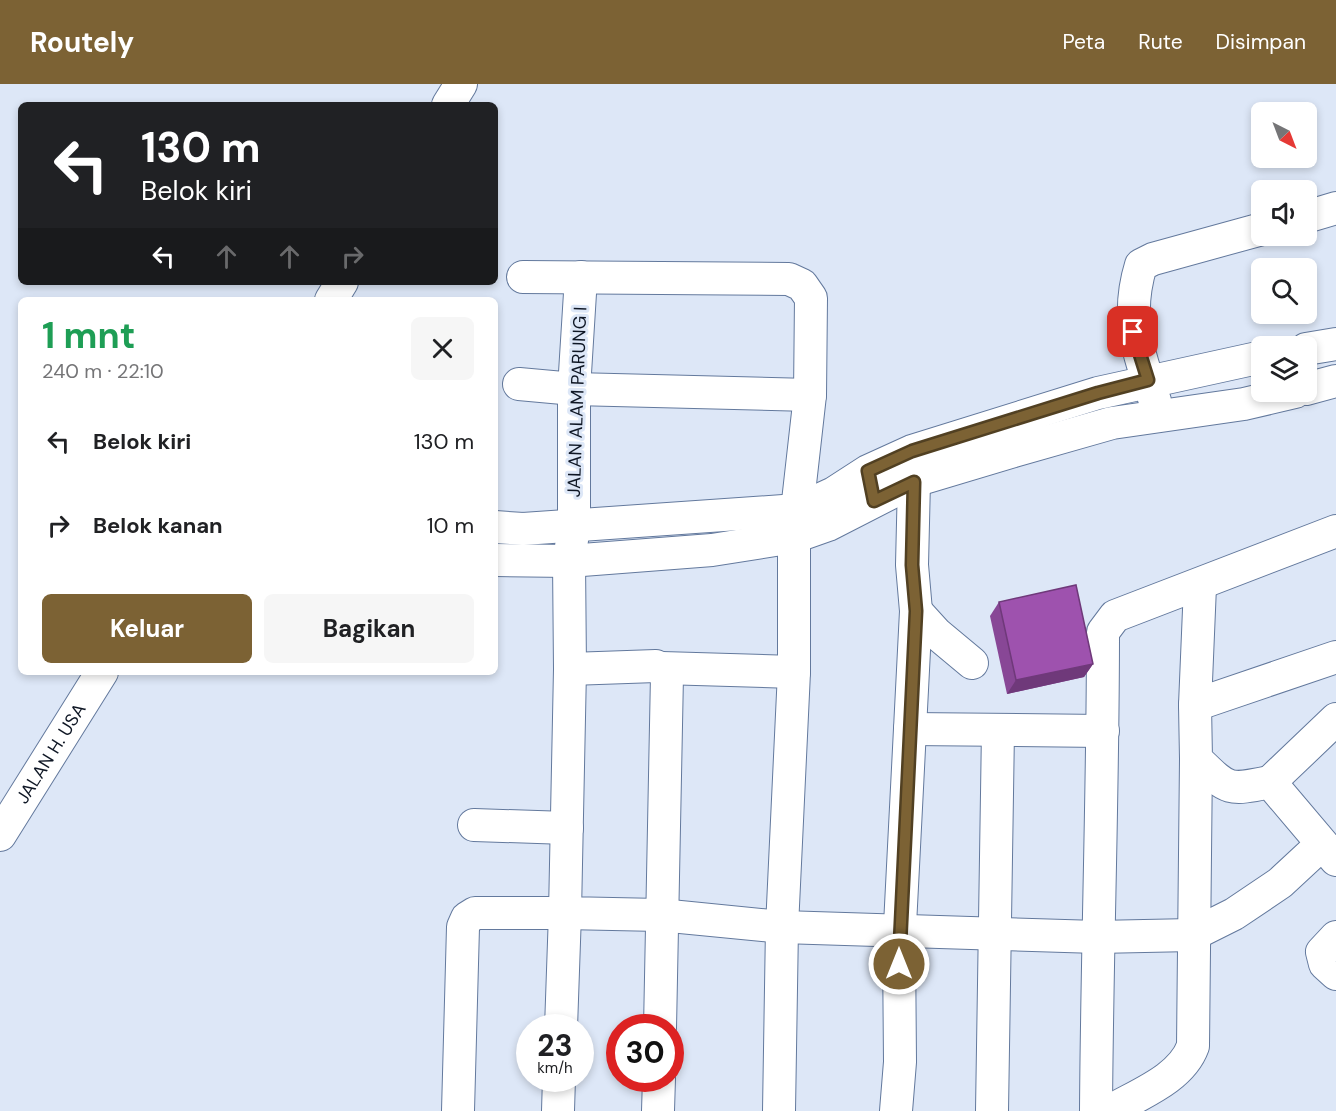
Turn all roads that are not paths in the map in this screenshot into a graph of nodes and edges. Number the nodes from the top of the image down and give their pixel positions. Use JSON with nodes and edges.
{"nodes":[{"id":1,"x":461,"y":84,"type":"edge"},
{"id":2,"x":450,"y":102,"type":"edge"},
{"id":3,"x":1336,"y":208,"type":"edge"},
{"id":4,"x":1317,"y":214,"type":"edge"},
{"id":5,"x":1251,"y":233,"type":"edge"},
{"id":6,"x":523,"y":277,"type":"dead end"},
{"id":7,"x":581,"y":277,"type":"junction"},
{"id":8,"x":1336,"y":344,"type":"edge"},
{"id":9,"x":1317,"y":347,"type":"edge"},
{"id":10,"x":1251,"y":359,"type":"edge"},
{"id":11,"x":1148,"y":380,"type":"junction"},
{"id":12,"x":1336,"y":381,"type":"edge"},
{"id":13,"x":519,"y":384,"type":"dead end"},
{"id":14,"x":1317,"y":385,"type":"edge"},
{"id":15,"x":574,"y":389,"type":"junction"},
{"id":16,"x":810,"y":395,"type":"junction"},
{"id":17,"x":1252,"y":402,"type":"edge"},
{"id":18,"x":1160,"y":416,"type":"junction"},
{"id":19,"x":914,"y":482,"type":"junction"},
{"id":20,"x":871,"y":486,"type":"junction"},
{"id":21,"x":796,"y":523,"type":"junction"},
{"id":22,"x":574,"y":526,"type":"junction"},
{"id":23,"x":498,"y":527,"type":"edge"},
{"id":24,"x":1336,"y":531,"type":"edge"},
{"id":25,"x":498,"y":560,"type":"edge"},
{"id":26,"x":569,"y":561,"type":"junction"},
{"id":27,"x":1200,"y":586,"type":"junction"},
{"id":28,"x":916,"y":611,"type":"junction"},
{"id":29,"x":1336,"y":657,"type":"edge"},
{"id":30,"x":972,"y":663,"type":"dead end"},
{"id":31,"x":662,"y":668,"type":"junction"},
{"id":32,"x":570,"y":669,"type":"junction"},
{"id":33,"x":794,"y":672,"type":"junction"},
{"id":34,"x":100,"y":675,"type":"edge"},
{"id":35,"x":1195,"y":705,"type":"junction"},
{"id":36,"x":1336,"y":719,"type":"edge"},
{"id":37,"x":910,"y":729,"type":"junction"},
{"id":38,"x":998,"y":730,"type":"junction"},
{"id":39,"x":1103,"y":731,"type":"junction"},
{"id":40,"x":1196,"y":759,"type":"junction"},
{"id":41,"x":1270,"y":782,"type":"junction"},
{"id":42,"x":474,"y":825,"type":"dead end"},
{"id":43,"x":567,"y":828,"type":"junction"},
{"id":44,"x":0,"y":835,"type":"edge"},
{"id":45,"x":1329,"y":853,"type":"edge"},
{"id":46,"x":565,"y":913,"type":"junction"},
{"id":47,"x":660,"y":915,"type":"junction"},
{"id":48,"x":782,"y":927,"type":"junction"},
{"id":49,"x":900,"y":930,"type":"junction"},
{"id":50,"x":997,"y":933,"type":"junction"},
{"id":51,"x":1192,"y":935,"type":"junction"},
{"id":52,"x":1097,"y":937,"type":"junction"},
{"id":53,"x":1336,"y":937,"type":"edge"},
{"id":54,"x":1336,"y":974,"type":"edge"},
{"id":55,"x":561,"y":1014,"type":"edge"},
{"id":56,"x":660,"y":1014,"type":"edge"},
{"id":57,"x":559,"y":1092,"type":"edge"},
{"id":58,"x":659,"y":1092,"type":"edge"},
{"id":59,"x":458,"y":1111,"type":"edge"},
{"id":60,"x":558,"y":1111,"type":"edge"},
{"id":61,"x":658,"y":1111,"type":"edge"},
{"id":62,"x":779,"y":1111,"type":"edge"},
{"id":63,"x":897,"y":1111,"type":"edge"},
{"id":64,"x":992,"y":1111,"type":"edge"},
{"id":65,"x":1096,"y":1111,"type":"edge"},
{"id":66,"x":1110,"y":1111,"type":"edge"}],
"edges":[{"from":1,"to":2,"type":"street"},
{"from":3,"to":4,"type":"street"},
{"from":5,"to":11,"type":"street"},
{"from":6,"to":7,"type":"street"},
{"from":7,"to":15,"type":"street","name":"JALAN ALAM PARUNG I"},
{"from":7,"to":16,"type":"street"},
{"from":8,"to":9,"type":"street"},
{"from":10,"to":11,"type":"street"},
{"from":11,"to":18,"type":"street"},
{"from":11,"to":20,"type":"street"},
{"from":12,"to":14,"type":"street"},
{"from":13,"to":15,"type":"street"},
{"from":15,"to":16,"type":"street"},
{"from":15,"to":22,"type":"street","name":"JALAN ALAM PARUNG I"},
{"from":16,"to":21,"type":"street"},
{"from":17,"to":18,"type":"street"},
{"from":18,"to":19,"type":"street"},
{"from":19,"to":20,"type":"street"},
{"from":19,"to":28,"type":"street"},
{"from":20,"to":21,"type":"street"},
{"from":21,"to":22,"type":"street"},
{"from":21,"to":26,"type":"street"},
{"from":21,"to":33,"type":"street"},
{"from":22,"to":23,"type":"street"},
{"from":22,"to":26,"type":"street","name":"JALAN ALAM PARUNG I"},
{"from":24,"to":27,"type":"street"},
{"from":25,"to":26,"type":"street"},
{"from":26,"to":32,"type":"street","name":"JALAN ALAM PARUNG I"},
{"from":27,"to":35,"type":"street"},
{"from":27,"to":39,"type":"street"},
{"from":28,"to":30,"type":"street"},
{"from":28,"to":37,"type":"street"},
{"from":29,"to":35,"type":"street"},
{"from":31,"to":32,"type":"street"},
{"from":31,"to":33,"type":"street"},
{"from":31,"to":47,"type":"street"},
{"from":32,"to":43,"type":"street","name":"JALAN ALAM PARUNG I"},
{"from":33,"to":48,"type":"street"},
{"from":34,"to":44,"type":"street","name":"JALAN H. USA"},
{"from":35,"to":40,"type":"street"},
{"from":36,"to":41,"type":"street"},
{"from":37,"to":38,"type":"street"},
{"from":37,"to":49,"type":"street"},
{"from":38,"to":39,"type":"street"},
{"from":38,"to":50,"type":"street"},
{"from":39,"to":52,"type":"street"},
{"from":40,"to":41,"type":"street"},
{"from":40,"to":51,"type":"street"},
{"from":41,"to":45,"type":"street"},
{"from":42,"to":43,"type":"street"},
{"from":43,"to":46,"type":"street","name":"JALAN ALAM PARUNG I"},
{"from":45,"to":51,"type":"street"},
{"from":46,"to":47,"type":"street"},
{"from":46,"to":55,"type":"street","name":"JALAN ALAM PARUNG I"},
{"from":46,"to":59,"type":"street"},
{"from":47,"to":48,"type":"street"},
{"from":47,"to":56,"type":"street"},
{"from":48,"to":49,"type":"street"},
{"from":48,"to":62,"type":"street"},
{"from":49,"to":50,"type":"street"},
{"from":49,"to":63,"type":"street"},
{"from":50,"to":52,"type":"street"},
{"from":50,"to":64,"type":"street"},
{"from":51,"to":52,"type":"street"},
{"from":51,"to":66,"type":"street"},
{"from":52,"to":65,"type":"street"},
{"from":53,"to":54,"type":"street"},
{"from":57,"to":60,"type":"street"},
{"from":58,"to":61,"type":"street"}]}
